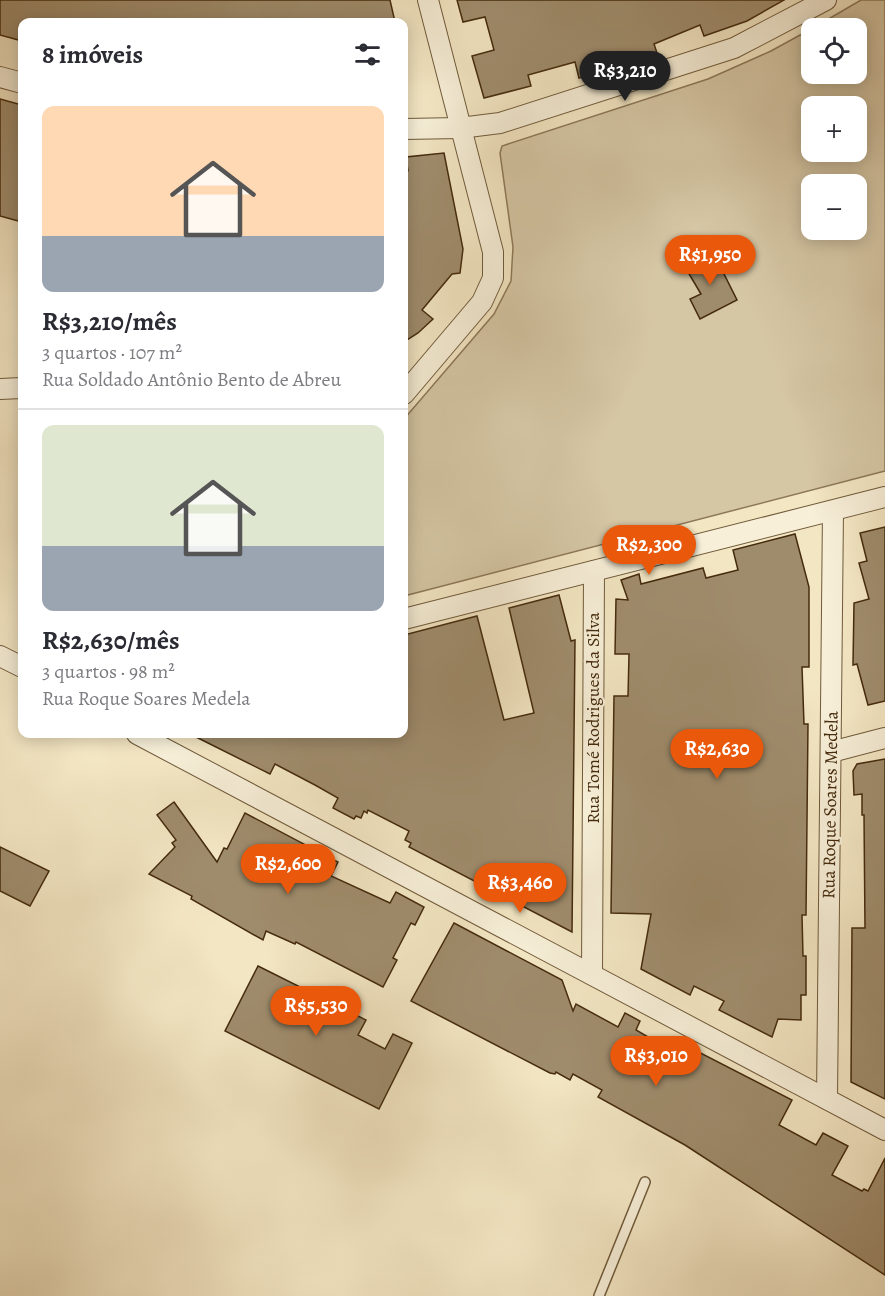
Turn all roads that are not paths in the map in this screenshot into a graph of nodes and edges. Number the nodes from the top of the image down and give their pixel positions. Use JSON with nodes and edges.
{"nodes":[{"id":1,"x":428,"y":0,"type":"edge"},
{"id":2,"x":826,"y":0,"type":"edge"},
{"id":3,"x":0,"y":77,"type":"edge"},
{"id":4,"x":18,"y":82,"type":"edge"},
{"id":5,"x":460,"y":128,"type":"junction"},
{"id":6,"x":408,"y":129,"type":"edge"},
{"id":7,"x":408,"y":383,"type":"edge"},
{"id":8,"x":18,"y":388,"type":"edge"},
{"id":9,"x":0,"y":389,"type":"edge"},
{"id":10,"x":885,"y":497,"type":"edge"},
{"id":11,"x":834,"y":511,"type":"junction"},
{"id":12,"x":594,"y":571,"type":"junction"},
{"id":13,"x":408,"y":618,"type":"edge"},
{"id":14,"x":0,"y":656,"type":"edge"},
{"id":15,"x":18,"y":665,"type":"edge"},
{"id":16,"x":152,"y":738,"type":"edge"},
{"id":17,"x":885,"y":738,"type":"edge"},
{"id":18,"x":168,"y":742,"type":"edge"},
{"id":19,"x":831,"y":752,"type":"junction"},
{"id":20,"x":592,"y":974,"type":"junction"},
{"id":21,"x":827,"y":1099,"type":"junction"},
{"id":22,"x":885,"y":1130,"type":"edge"},
{"id":23,"x":645,"y":1182,"type":"dead end"},
{"id":24,"x":599,"y":1296,"type":"edge"}],
"edges":[{"from":1,"to":5,"type":"street"},
{"from":2,"to":5,"type":"street"},
{"from":3,"to":4,"type":"street"},
{"from":5,"to":6,"type":"street"},
{"from":5,"to":7,"type":"street"},
{"from":8,"to":9,"type":"street"},
{"from":10,"to":11,"type":"street"},
{"from":11,"to":12,"type":"street"},
{"from":11,"to":19,"type":"street","name":"Rua Roque Soares Medela"},
{"from":12,"to":13,"type":"street"},
{"from":12,"to":20,"type":"street","name":"Rua Tomé Rodrigues da Silva"},
{"from":14,"to":15,"type":"street"},
{"from":16,"to":18,"type":"street"},
{"from":17,"to":19,"type":"street"},
{"from":18,"to":20,"type":"street"},
{"from":19,"to":21,"type":"street","name":"Rua Roque Soares Medela"},
{"from":20,"to":21,"type":"street"},
{"from":21,"to":22,"type":"street"},
{"from":23,"to":24,"type":"lane"}]}
